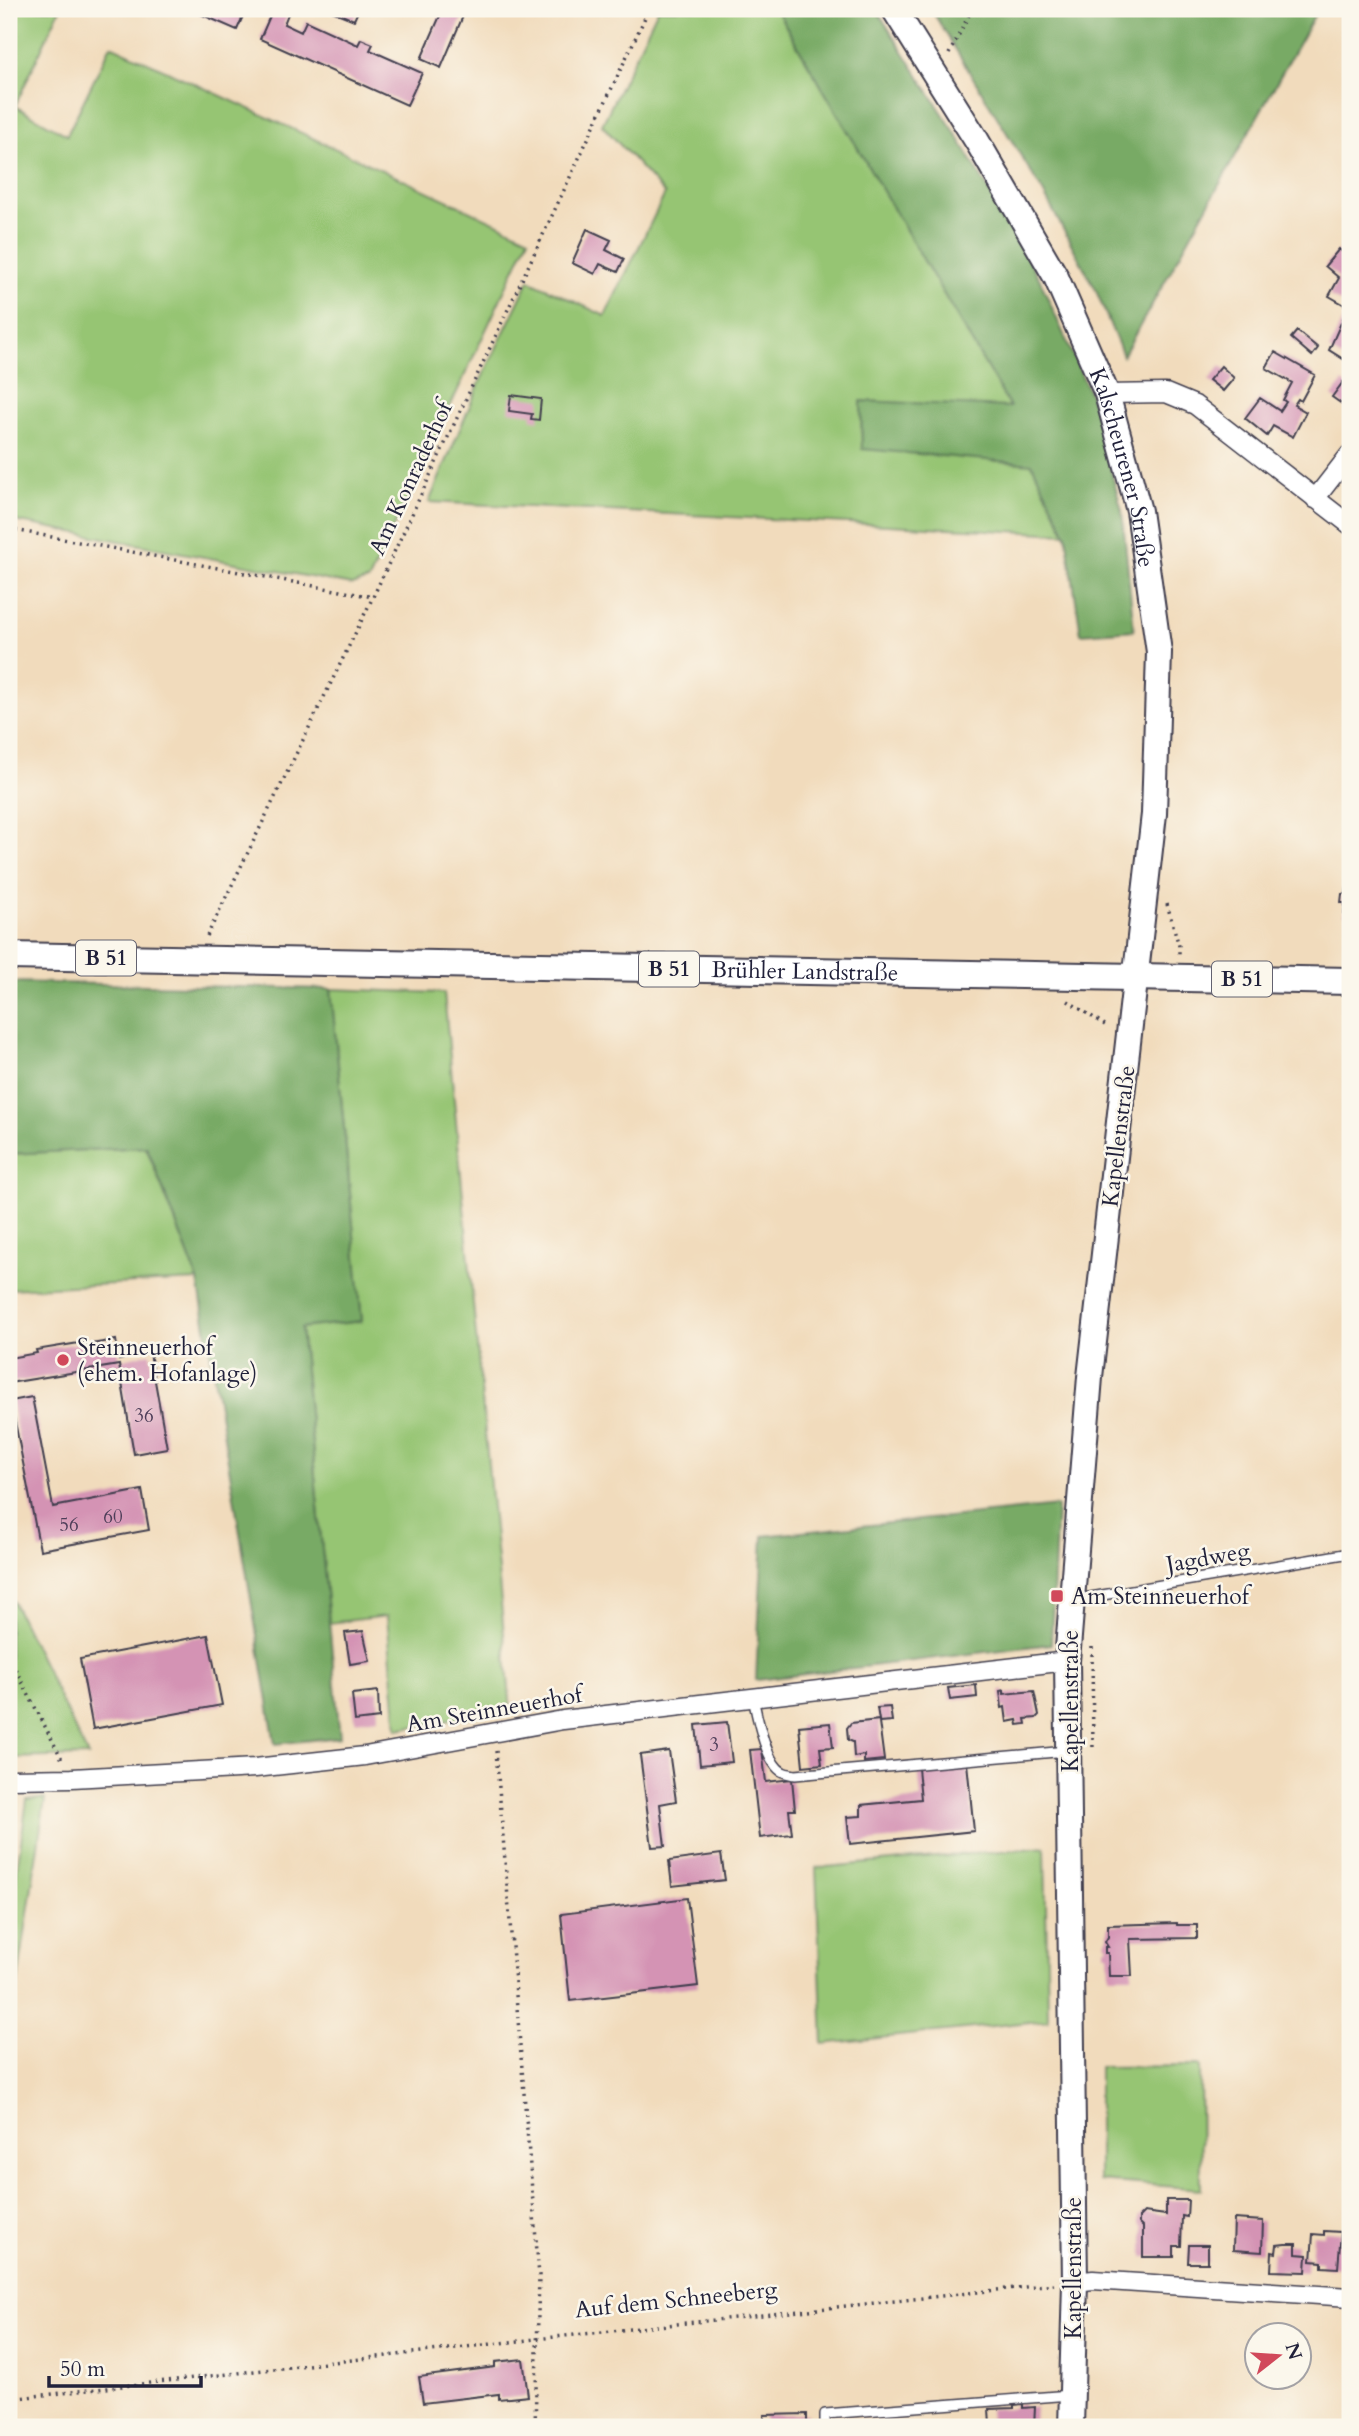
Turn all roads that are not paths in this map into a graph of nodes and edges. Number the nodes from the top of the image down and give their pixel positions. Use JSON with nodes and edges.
{"nodes":[{"id":1,"x":894,"y":9,"type":"edge"},
{"id":2,"x":1107,"y":394,"type":"junction"},
{"id":3,"x":1350,"y":454,"type":"edge"},
{"id":4,"x":1315,"y":499,"type":"junction"},
{"id":5,"x":1350,"y":525,"type":"edge"},
{"id":6,"x":9,"y":956,"type":"edge"},
{"id":7,"x":1135,"y":977,"type":"junction"},
{"id":8,"x":1350,"y":981,"type":"edge"},
{"id":9,"x":1350,"y":1553,"type":"edge"},
{"id":10,"x":1072,"y":1601,"type":"junction"},
{"id":11,"x":1067,"y":1661,"type":"junction"},
{"id":12,"x":753,"y":1697,"type":"junction"},
{"id":13,"x":1069,"y":1751,"type":"junction"},
{"id":14,"x":10,"y":1782,"type":"edge"},
{"id":15,"x":1075,"y":2282,"type":"junction"},
{"id":16,"x":1350,"y":2297,"type":"edge"},
{"id":17,"x":1072,"y":2395,"type":"junction"},
{"id":18,"x":825,"y":2427,"type":"edge"},
{"id":19,"x":1071,"y":2427,"type":"edge"}],
"edges":[{"from":1,"to":2,"type":"main road","name":"Kalscheurener Straße"},
{"from":2,"to":4,"type":"street"},
{"from":2,"to":7,"type":"main road","name":"Kalscheurener Straße"},
{"from":3,"to":4,"type":"street"},
{"from":4,"to":5,"type":"street"},
{"from":6,"to":7,"type":"main road","name":"Brühler Landstraße","number":"B 51"},
{"from":7,"to":8,"type":"main road","name":"Brühler Landstraße","number":"B 51"},
{"from":7,"to":10,"type":"main road","name":"Kapellenstraße"},
{"from":9,"to":10,"type":"lane","name":"Jagdweg"},
{"from":10,"to":11,"type":"main road","name":"Kapellenstraße"},
{"from":11,"to":12,"type":"street","name":"Am Steinneuerhof"},
{"from":11,"to":13,"type":"main road","name":"Kapellenstraße"},
{"from":12,"to":13,"type":"lane"},
{"from":12,"to":14,"type":"street","name":"Am Steinneuerhof"},
{"from":13,"to":15,"type":"main road","name":"Kapellenstraße"},
{"from":15,"to":16,"type":"street"},
{"from":15,"to":17,"type":"main road","name":"Kapellenstraße"},
{"from":17,"to":18,"type":"lane"},
{"from":17,"to":19,"type":"main road","name":"Kapellenstraße"}]}
